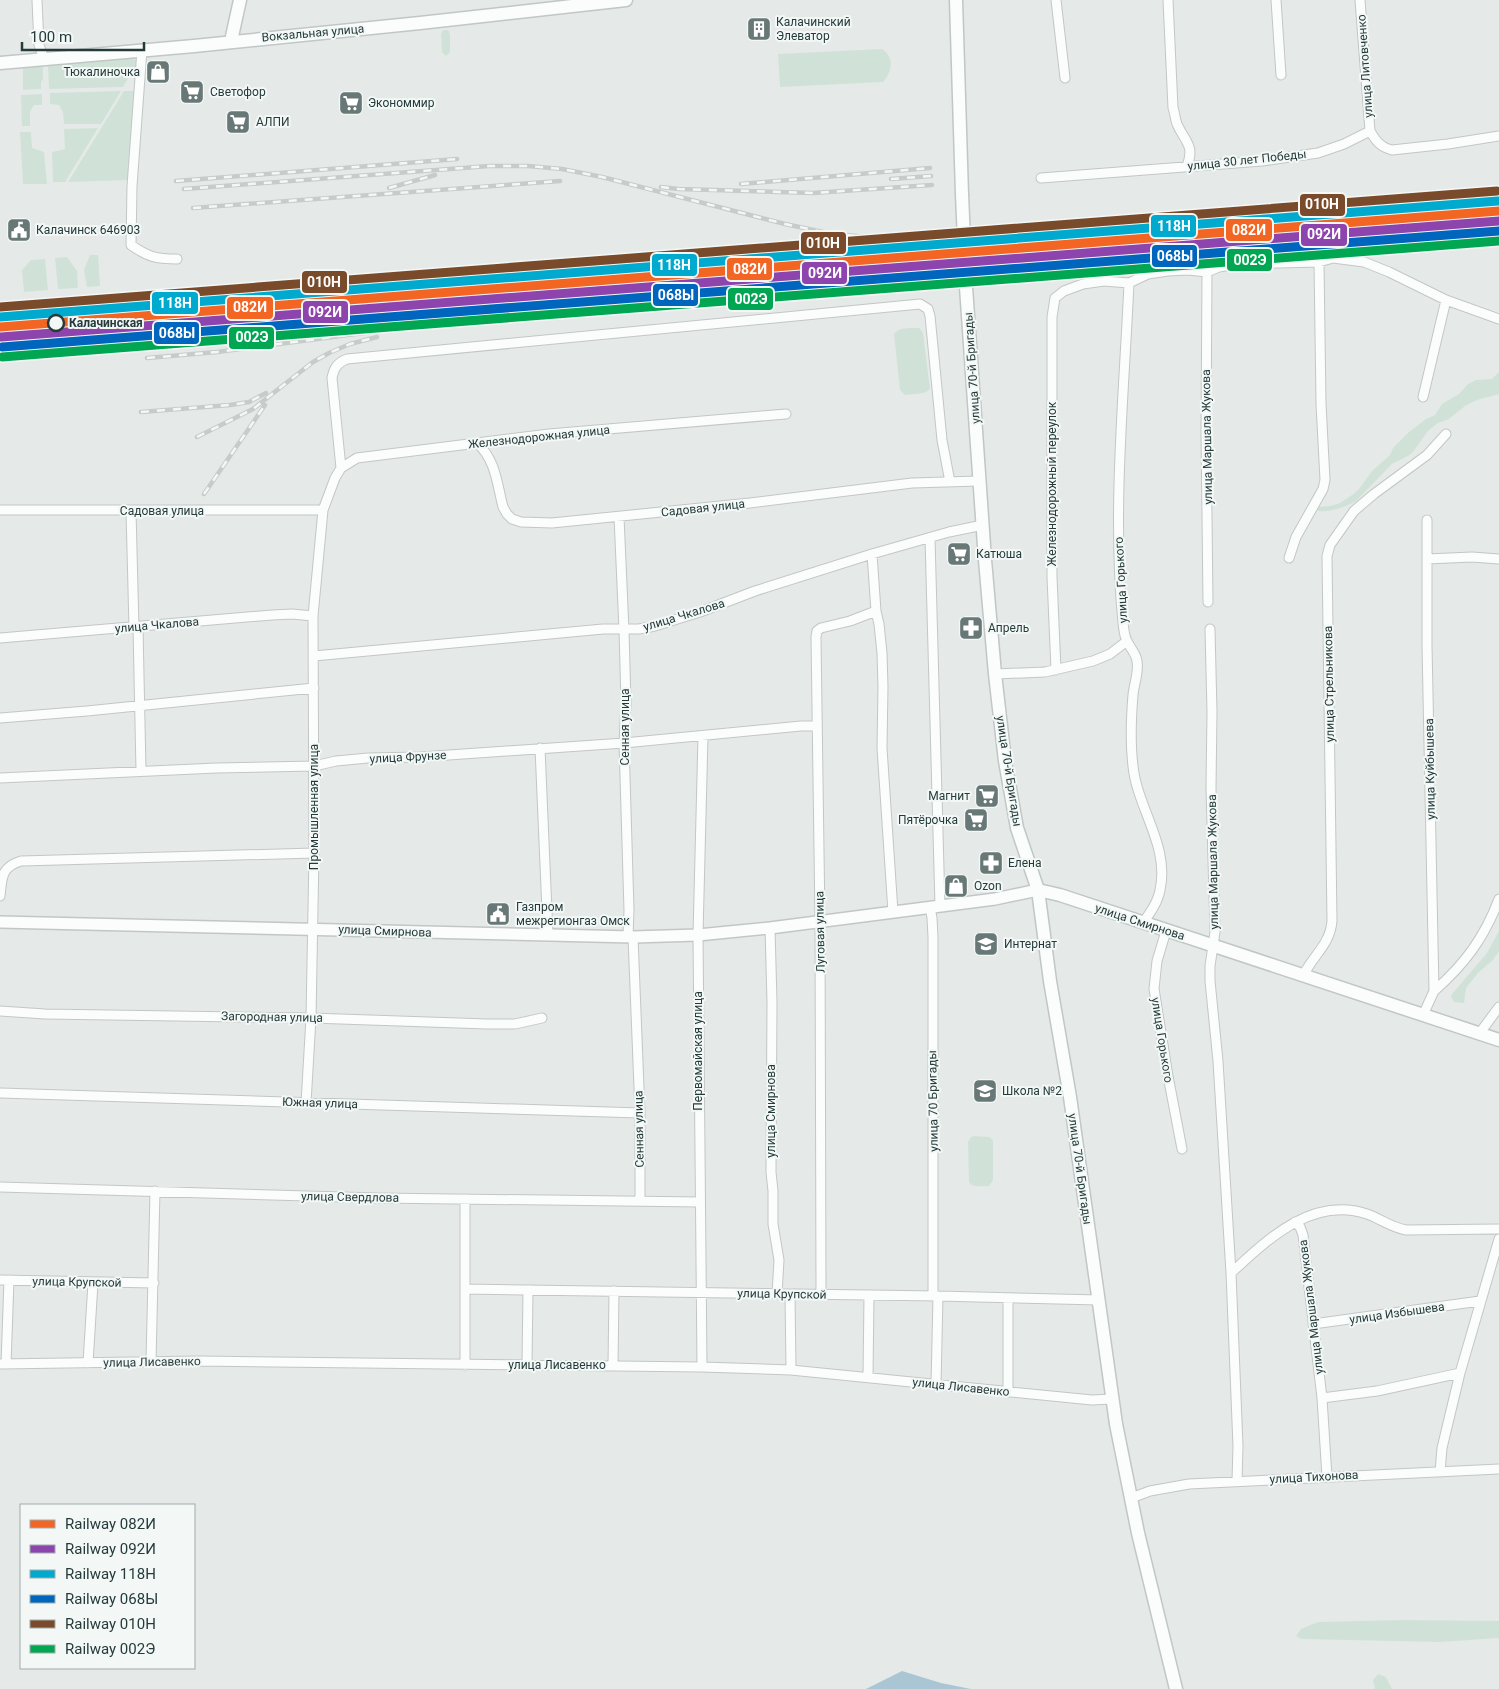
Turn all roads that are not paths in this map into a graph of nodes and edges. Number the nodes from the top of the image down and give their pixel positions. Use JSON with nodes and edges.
{"nodes":[{"id":1,"x":37,"y":0,"type":"edge"},
{"id":2,"x":240,"y":0,"type":"edge"},
{"id":3,"x":626,"y":0,"type":"edge"},
{"id":4,"x":956,"y":0,"type":"edge"},
{"id":5,"x":1056,"y":0,"type":"edge"},
{"id":6,"x":1168,"y":0,"type":"edge"},
{"id":7,"x":1276,"y":0,"type":"edge"},
{"id":8,"x":1360,"y":0,"type":"edge"},
{"id":9,"x":606,"y":1,"type":"edge"},
{"id":10,"x":231,"y":41,"type":"junction"},
{"id":11,"x":142,"y":50,"type":"junction"},
{"id":12,"x":44,"y":59,"type":"junction"},
{"id":13,"x":0,"y":63,"type":"edge"},
{"id":14,"x":1281,"y":75,"type":"dead end"},
{"id":15,"x":1065,"y":78,"type":"dead end"},
{"id":16,"x":1370,"y":131,"type":"junction"},
{"id":17,"x":1499,"y":136,"type":"edge"},
{"id":18,"x":1187,"y":166,"type":"junction"},
{"id":19,"x":1041,"y":178,"type":"dead end"},
{"id":20,"x":177,"y":259,"type":"dead end"},
{"id":21,"x":1319,"y":262,"type":"junction"},
{"id":22,"x":1206,"y":272,"type":"junction"},
{"id":23,"x":1129,"y":283,"type":"junction"},
{"id":24,"x":1446,"y":300,"type":"junction"},
{"id":25,"x":1499,"y":319,"type":"edge"},
{"id":26,"x":1422,"y":397,"type":"dead end"},
{"id":27,"x":786,"y":414,"type":"dead end"},
{"id":28,"x":1446,"y":434,"type":"dead end"},
{"id":29,"x":477,"y":443,"type":"junction"},
{"id":30,"x":342,"y":468,"type":"junction"},
{"id":31,"x":979,"y":481,"type":"junction"},
{"id":32,"x":950,"y":482,"type":"junction"},
{"id":33,"x":0,"y":510,"type":"edge"},
{"id":34,"x":323,"y":510,"type":"junction"},
{"id":35,"x":131,"y":511,"type":"junction"},
{"id":36,"x":619,"y":517,"type":"junction"},
{"id":37,"x":1427,"y":520,"type":"dead end"},
{"id":38,"x":983,"y":525,"type":"junction"},
{"id":39,"x":930,"y":538,"type":"junction"},
{"id":40,"x":872,"y":554,"type":"junction"},
{"id":41,"x":1289,"y":558,"type":"dead end"},
{"id":42,"x":1499,"y":558,"type":"edge"},
{"id":43,"x":1426,"y":560,"type":"junction"},
{"id":44,"x":1208,"y":602,"type":"dead end"},
{"id":45,"x":876,"y":611,"type":"junction"},
{"id":46,"x":313,"y":616,"type":"junction"},
{"id":47,"x":136,"y":627,"type":"junction"},
{"id":48,"x":624,"y":630,"type":"junction"},
{"id":49,"x":1210,"y":630,"type":"dead end"},
{"id":50,"x":0,"y":638,"type":"edge"},
{"id":51,"x":1127,"y":641,"type":"junction"},
{"id":52,"x":314,"y":656,"type":"junction"},
{"id":53,"x":1056,"y":670,"type":"junction"},
{"id":54,"x":995,"y":674,"type":"junction"},
{"id":55,"x":314,"y":688,"type":"junction"},
{"id":56,"x":139,"y":705,"type":"junction"},
{"id":57,"x":0,"y":718,"type":"edge"},
{"id":58,"x":816,"y":726,"type":"junction"},
{"id":59,"x":703,"y":736,"type":"junction"},
{"id":60,"x":624,"y":743,"type":"junction"},
{"id":61,"x":540,"y":748,"type":"junction"},
{"id":62,"x":314,"y":766,"type":"junction"},
{"id":63,"x":141,"y":771,"type":"junction"},
{"id":64,"x":0,"y":778,"type":"edge"},
{"id":65,"x":314,"y":853,"type":"junction"},
{"id":66,"x":1038,"y":890,"type":"junction"},
{"id":67,"x":0,"y":896,"type":"edge"},
{"id":68,"x":1499,"y":899,"type":"edge"},
{"id":69,"x":935,"y":906,"type":"junction"},
{"id":70,"x":893,"y":912,"type":"junction"},
{"id":71,"x":820,"y":921,"type":"junction"},
{"id":72,"x":0,"y":922,"type":"edge"},
{"id":73,"x":1143,"y":923,"type":"junction"},
{"id":74,"x":770,"y":928,"type":"junction"},
{"id":75,"x":313,"y":929,"type":"junction"},
{"id":76,"x":1166,"y":930,"type":"junction"},
{"id":77,"x":548,"y":935,"type":"junction"},
{"id":78,"x":698,"y":935,"type":"junction"},
{"id":79,"x":631,"y":937,"type":"junction"},
{"id":80,"x":1214,"y":946,"type":"junction"},
{"id":81,"x":1303,"y":976,"type":"junction"},
{"id":82,"x":1434,"y":991,"type":"junction"},
{"id":83,"x":1499,"y":1007,"type":"edge"},
{"id":84,"x":0,"y":1011,"type":"edge"},
{"id":85,"x":1423,"y":1015,"type":"junction"},
{"id":86,"x":311,"y":1018,"type":"junction"},
{"id":87,"x":542,"y":1018,"type":"dead end"},
{"id":88,"x":1479,"y":1034,"type":"junction"},
{"id":89,"x":1499,"y":1040,"type":"edge"},
{"id":90,"x":0,"y":1093,"type":"edge"},
{"id":91,"x":306,"y":1103,"type":"junction"},
{"id":92,"x":640,"y":1113,"type":"junction"},
{"id":93,"x":1182,"y":1149,"type":"dead end"},
{"id":94,"x":0,"y":1187,"type":"edge"},
{"id":95,"x":155,"y":1191,"type":"junction"},
{"id":96,"x":465,"y":1199,"type":"junction"},
{"id":97,"x":640,"y":1201,"type":"junction"},
{"id":98,"x":700,"y":1202,"type":"junction"},
{"id":99,"x":1295,"y":1222,"type":"junction"},
{"id":100,"x":1499,"y":1229,"type":"edge"},
{"id":101,"x":1499,"y":1239,"type":"edge"},
{"id":102,"x":1231,"y":1273,"type":"junction"},
{"id":103,"x":5,"y":1280,"type":"edge"},
{"id":104,"x":93,"y":1283,"type":"junction"},
{"id":105,"x":154,"y":1283,"type":"junction"},
{"id":106,"x":465,"y":1289,"type":"junction"},
{"id":107,"x":528,"y":1290,"type":"junction"},
{"id":108,"x":614,"y":1292,"type":"junction"},
{"id":109,"x":701,"y":1293,"type":"junction"},
{"id":110,"x":777,"y":1294,"type":"junction"},
{"id":111,"x":790,"y":1294,"type":"junction"},
{"id":112,"x":821,"y":1294,"type":"junction"},
{"id":113,"x":870,"y":1295,"type":"junction"},
{"id":114,"x":936,"y":1296,"type":"junction"},
{"id":115,"x":1008,"y":1298,"type":"junction"},
{"id":116,"x":1099,"y":1300,"type":"junction"},
{"id":117,"x":1480,"y":1301,"type":"junction"},
{"id":118,"x":1313,"y":1324,"type":"junction"},
{"id":119,"x":151,"y":1362,"type":"junction"},
{"id":120,"x":3,"y":1364,"type":"edge"},
{"id":121,"x":88,"y":1364,"type":"junction"},
{"id":122,"x":465,"y":1365,"type":"junction"},
{"id":123,"x":527,"y":1365,"type":"junction"},
{"id":124,"x":613,"y":1365,"type":"junction"},
{"id":125,"x":702,"y":1367,"type":"junction"},
{"id":126,"x":791,"y":1370,"type":"junction"},
{"id":127,"x":1460,"y":1373,"type":"junction"},
{"id":128,"x":868,"y":1377,"type":"junction"},
{"id":129,"x":936,"y":1385,"type":"junction"},
{"id":130,"x":1008,"y":1392,"type":"junction"},
{"id":131,"x":1322,"y":1398,"type":"junction"},
{"id":132,"x":1112,"y":1399,"type":"junction"},
{"id":133,"x":1499,"y":1469,"type":"edge"},
{"id":134,"x":1440,"y":1472,"type":"junction"},
{"id":135,"x":1328,"y":1477,"type":"junction"},
{"id":136,"x":1237,"y":1481,"type":"junction"},
{"id":137,"x":1131,"y":1498,"type":"junction"},
{"id":138,"x":1176,"y":1689,"type":"edge"}],
"edges":[{"from":1,"to":12,"type":"street"},
{"from":2,"to":10,"type":"main road"},
{"from":3,"to":9,"type":"main road","name":"Вокзальная улица"},
{"from":4,"to":31,"type":"main road","name":"улица 70-й Бригады","bridge":true},
{"from":5,"to":15,"type":"street"},
{"from":6,"to":18,"type":"street"},
{"from":7,"to":14,"type":"street"},
{"from":8,"to":16,"type":"street","name":"улица Литовченко"},
{"from":9,"to":10,"type":"main road","name":"Вокзальная улица"},
{"from":10,"to":11,"type":"main road","name":"Вокзальная улица"},
{"from":11,"to":12,"type":"main road","name":"Вокзальная улица"},
{"from":11,"to":20,"type":"street"},
{"from":12,"to":13,"type":"main road","name":"Вокзальная улица"},
{"from":16,"to":17,"type":"street"},
{"from":16,"to":18,"type":"street","name":"улица 30 лет Победы"},
{"from":18,"to":19,"type":"street","name":"улица 30 лет Победы"},
{"from":21,"to":22,"type":"street"},
{"from":21,"to":24,"type":"street"},
{"from":21,"to":41,"type":"street"},
{"from":22,"to":23,"type":"street"},
{"from":22,"to":44,"type":"street","name":"улица Маршала Жукова"},
{"from":23,"to":51,"type":"street","name":"улица Горького"},
{"from":23,"to":53,"type":"street","name":"Железнодорожный переулок"},
{"from":24,"to":25,"type":"street"},
{"from":24,"to":26,"type":"street"},
{"from":27,"to":29,"type":"street","name":"Железнодорожная улица"},
{"from":28,"to":81,"type":"street","name":"улица Стрельникова"},
{"from":29,"to":30,"type":"street","name":"Железнодорожная улица"},
{"from":29,"to":36,"type":"street","name":"Садовая улица"},
{"from":30,"to":32,"type":"street"},
{"from":30,"to":34,"type":"street"},
{"from":31,"to":32,"type":"street","name":"Садовая улица"},
{"from":31,"to":38,"type":"main road","name":"улица 70-й Бригады"},
{"from":32,"to":36,"type":"street","name":"Садовая улица"},
{"from":33,"to":35,"type":"street","name":"Садовая улица"},
{"from":34,"to":35,"type":"street","name":"Садовая улица"},
{"from":34,"to":46,"type":"street","name":"Промышленная улица"},
{"from":35,"to":47,"type":"street"},
{"from":36,"to":48,"type":"street","name":"Сенная улица"},
{"from":37,"to":43,"type":"street","name":"улица Куйбышева"},
{"from":38,"to":39,"type":"street","name":"улица Чкалова"},
{"from":38,"to":54,"type":"main road","name":"улица 70-й Бригады"},
{"from":39,"to":40,"type":"street","name":"улица Чкалова"},
{"from":39,"to":69,"type":"street","name":"улица 70 Бригады"},
{"from":40,"to":45,"type":"street"},
{"from":40,"to":48,"type":"street","name":"улица Чкалова"},
{"from":42,"to":43,"type":"street"},
{"from":43,"to":82,"type":"street","name":"улица Куйбышева"},
{"from":45,"to":58,"type":"street","name":"Луговая улица"},
{"from":45,"to":70,"type":"street"},
{"from":46,"to":47,"type":"street","name":"улица Чкалова"},
{"from":46,"to":52,"type":"street","name":"Промышленная улица"},
{"from":47,"to":50,"type":"street","name":"улица Чкалова"},
{"from":47,"to":56,"type":"street"},
{"from":48,"to":52,"type":"street","name":"улица Чкалова"},
{"from":48,"to":60,"type":"street","name":"Сенная улица"},
{"from":49,"to":80,"type":"street","name":"улица Маршала Жукова"},
{"from":51,"to":53,"type":"street"},
{"from":51,"to":73,"type":"street","name":"улица Горького"},
{"from":52,"to":55,"type":"street","name":"Промышленная улица"},
{"from":53,"to":54,"type":"street"},
{"from":54,"to":66,"type":"main road","name":"улица 70-й Бригады"},
{"from":55,"to":56,"type":"street"},
{"from":55,"to":62,"type":"street","name":"Промышленная улица"},
{"from":56,"to":57,"type":"street"},
{"from":56,"to":63,"type":"street"},
{"from":58,"to":59,"type":"street","name":"улица Фрунзе"},
{"from":58,"to":71,"type":"street","name":"Луговая улица"},
{"from":59,"to":60,"type":"street","name":"улица Фрунзе"},
{"from":59,"to":78,"type":"street","name":"Первомайская улица"},
{"from":60,"to":61,"type":"street","name":"улица Фрунзе"},
{"from":60,"to":79,"type":"street","name":"Сенная улица"},
{"from":61,"to":62,"type":"street","name":"улица Фрунзе"},
{"from":61,"to":77,"type":"street"},
{"from":62,"to":63,"type":"street","name":"улица Фрунзе"},
{"from":62,"to":65,"type":"street","name":"Промышленная улица"},
{"from":63,"to":64,"type":"street","name":"улица Фрунзе"},
{"from":65,"to":67,"type":"street"},
{"from":65,"to":75,"type":"street","name":"Промышленная улица"},
{"from":66,"to":69,"type":"street","name":"улица Смирнова"},
{"from":66,"to":73,"type":"main road","name":"улица Смирнова"},
{"from":66,"to":116,"type":"main road","name":"улица 70-й Бригады"},
{"from":68,"to":82,"type":"street"},
{"from":69,"to":70,"type":"street","name":"улица Смирнова"},
{"from":69,"to":114,"type":"street","name":"улица 70 Бригады"},
{"from":70,"to":71,"type":"street","name":"улица Смирнова"},
{"from":71,"to":74,"type":"street","name":"улица Смирнова"},
{"from":71,"to":112,"type":"street","name":"Луговая улица"},
{"from":72,"to":75,"type":"street","name":"улица Смирнова"},
{"from":73,"to":76,"type":"main road","name":"улица Смирнова"},
{"from":74,"to":78,"type":"street","name":"улица Смирнова"},
{"from":74,"to":110,"type":"street","name":"улица Смирнова"},
{"from":75,"to":77,"type":"street","name":"улица Смирнова"},
{"from":75,"to":86,"type":"street","name":"Промышленная улица"},
{"from":76,"to":80,"type":"main road","name":"улица Смирнова"},
{"from":76,"to":93,"type":"street","name":"улица Горького"},
{"from":77,"to":79,"type":"street","name":"улица Смирнова"},
{"from":78,"to":79,"type":"street","name":"улица Смирнова"},
{"from":78,"to":98,"type":"street","name":"Первомайская улица"},
{"from":79,"to":92,"type":"street","name":"Сенная улица"},
{"from":80,"to":81,"type":"main road","name":"улица Смирнова"},
{"from":80,"to":102,"type":"street","name":"улица Маршала Жукова"},
{"from":81,"to":85,"type":"main road","name":"улица Смирнова"},
{"from":82,"to":85,"type":"street","name":"улица Куйбышева"},
{"from":83,"to":88,"type":"street"},
{"from":84,"to":86,"type":"street","name":"Загородная улица"},
{"from":85,"to":88,"type":"main road","name":"улица Смирнова"},
{"from":86,"to":87,"type":"street","name":"Загородная улица"},
{"from":86,"to":91,"type":"street","name":"Промышленная улица"},
{"from":88,"to":89,"type":"main road","name":"улица Смирнова"},
{"from":90,"to":91,"type":"street","name":"Южная улица"},
{"from":91,"to":92,"type":"street","name":"Южная улица"},
{"from":92,"to":97,"type":"street","name":"Сенная улица"},
{"from":94,"to":95,"type":"street","name":"улица Свердлова"},
{"from":95,"to":96,"type":"street","name":"улица Свердлова"},
{"from":95,"to":105,"type":"street"},
{"from":96,"to":97,"type":"street","name":"улица Свердлова"},
{"from":96,"to":106,"type":"street"},
{"from":97,"to":98,"type":"street","name":"улица Свердлова"},
{"from":98,"to":109,"type":"street","name":"Первомайская улица"},
{"from":99,"to":100,"type":"street"},
{"from":99,"to":102,"type":"street","name":"улица Маршала Жукова"},
{"from":99,"to":118,"type":"street","name":"улица Маршала Жукова"},
{"from":101,"to":117,"type":"street"},
{"from":102,"to":136,"type":"street","name":"улица Маршала Жукова"},
{"from":103,"to":104,"type":"street","name":"улица Крупской"},
{"from":103,"to":120,"type":"street"},
{"from":104,"to":105,"type":"street","name":"улица Крупской"},
{"from":104,"to":121,"type":"street"},
{"from":105,"to":119,"type":"street"},
{"from":106,"to":107,"type":"street","name":"улица Крупской"},
{"from":106,"to":122,"type":"street"},
{"from":107,"to":108,"type":"street","name":"улица Крупской"},
{"from":107,"to":123,"type":"street"},
{"from":108,"to":109,"type":"street","name":"улица Крупской"},
{"from":108,"to":124,"type":"street"},
{"from":109,"to":110,"type":"street","name":"улица Крупской"},
{"from":109,"to":125,"type":"street","name":"Первомайская улица"},
{"from":110,"to":111,"type":"street","name":"улица Крупской"},
{"from":111,"to":112,"type":"street","name":"улица Крупской"},
{"from":111,"to":126,"type":"street"},
{"from":112,"to":113,"type":"street","name":"улица Крупской"},
{"from":113,"to":114,"type":"street","name":"улица Крупской"},
{"from":113,"to":128,"type":"street"},
{"from":114,"to":115,"type":"street","name":"улица Крупской"},
{"from":114,"to":129,"type":"street","name":"улица 70 Бригады"},
{"from":115,"to":116,"type":"street","name":"улица Крупской"},
{"from":115,"to":130,"type":"street"},
{"from":116,"to":132,"type":"main road","name":"улица 70-й Бригады"},
{"from":117,"to":118,"type":"street","name":"улица Избышева"},
{"from":117,"to":127,"type":"street"},
{"from":118,"to":131,"type":"street","name":"улица Маршала Жукова"},
{"from":119,"to":121,"type":"street","name":"улица Лисавенко"},
{"from":119,"to":122,"type":"street","name":"улица Лисавенко"},
{"from":120,"to":121,"type":"street","name":"улица Лисавенко"},
{"from":122,"to":123,"type":"street","name":"улица Лисавенко"},
{"from":123,"to":124,"type":"street","name":"улица Лисавенко"},
{"from":124,"to":125,"type":"street","name":"улица Лисавенко"},
{"from":125,"to":126,"type":"street","name":"улица Лисавенко"},
{"from":126,"to":128,"type":"street","name":"улица Лисавенко"},
{"from":127,"to":131,"type":"street"},
{"from":127,"to":134,"type":"street"},
{"from":128,"to":129,"type":"street","name":"улица Лисавенко"},
{"from":129,"to":130,"type":"street","name":"улица Лисавенко"},
{"from":130,"to":132,"type":"street","name":"улица Лисавенко"},
{"from":131,"to":135,"type":"street","name":"улица Маршала Жукова"},
{"from":132,"to":137,"type":"main road","name":"улица 70-й Бригады"},
{"from":133,"to":134,"type":"street","name":"улица Тихонова"},
{"from":134,"to":135,"type":"street","name":"улица Тихонова"},
{"from":135,"to":136,"type":"street","name":"улица Тихонова"},
{"from":136,"to":137,"type":"street","name":"улица Тихонова"},
{"from":137,"to":138,"type":"main road","name":"улица 70-й Бригады"}]}
